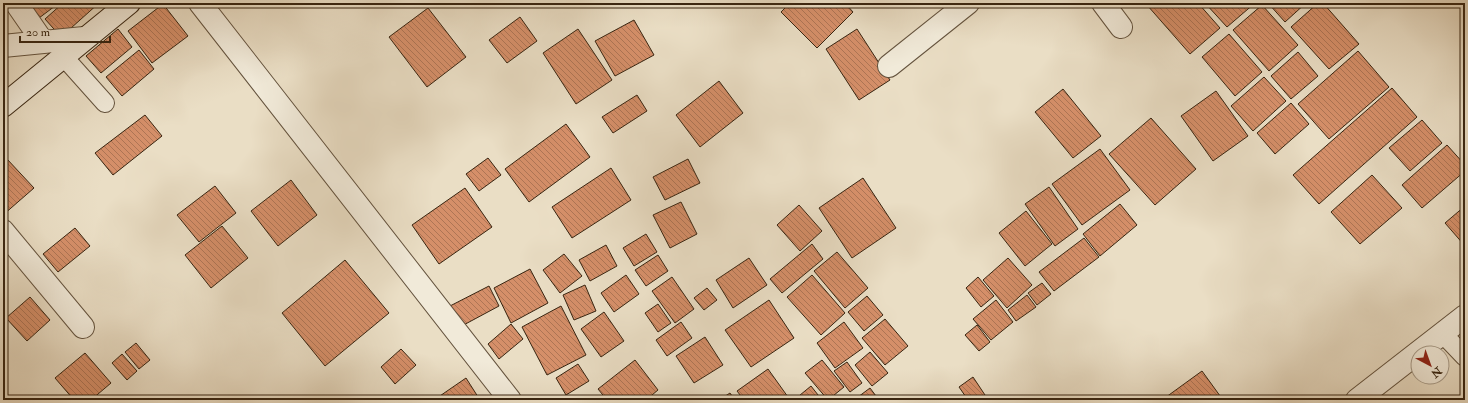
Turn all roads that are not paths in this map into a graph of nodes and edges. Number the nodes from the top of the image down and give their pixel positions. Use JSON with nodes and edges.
{"nodes":[{"id":1,"x":16,"y":3,"type":"edge"},
{"id":2,"x":129,"y":3,"type":"edge"},
{"id":3,"x":200,"y":3,"type":"edge"},
{"id":4,"x":968,"y":3,"type":"edge"},
{"id":5,"x":1103,"y":3,"type":"edge"},
{"id":6,"x":1121,"y":27,"type":"dead end"},
{"id":7,"x":84,"y":38,"type":"junction"},
{"id":8,"x":43,"y":42,"type":"junction"},
{"id":9,"x":3,"y":46,"type":"edge"},
{"id":10,"x":64,"y":56,"type":"junction"},
{"id":11,"x":890,"y":66,"type":"dead end"},
{"id":12,"x":105,"y":103,"type":"dead end"},
{"id":13,"x":3,"y":106,"type":"edge"},
{"id":14,"x":3,"y":231,"type":"edge"},
{"id":15,"x":1465,"y":316,"type":"edge"},
{"id":16,"x":83,"y":327,"type":"dead end"},
{"id":17,"x":1443,"y":334,"type":"junction"},
{"id":18,"x":1465,"y":357,"type":"edge"},
{"id":19,"x":510,"y":400,"type":"edge"},
{"id":20,"x":1357,"y":400,"type":"edge"}],
"edges":[{"from":1,"to":8,"type":"street"},
{"from":2,"to":7,"type":"street"},
{"from":3,"to":19,"type":"street"},
{"from":4,"to":11,"type":"street"},
{"from":5,"to":6,"type":"street"},
{"from":7,"to":8,"type":"street"},
{"from":7,"to":10,"type":"street"},
{"from":8,"to":9,"type":"street"},
{"from":10,"to":12,"type":"lane"},
{"from":10,"to":13,"type":"street"},
{"from":14,"to":16,"type":"street"},
{"from":15,"to":17,"type":"street"},
{"from":17,"to":18,"type":"lane"},
{"from":17,"to":20,"type":"street"}]}
